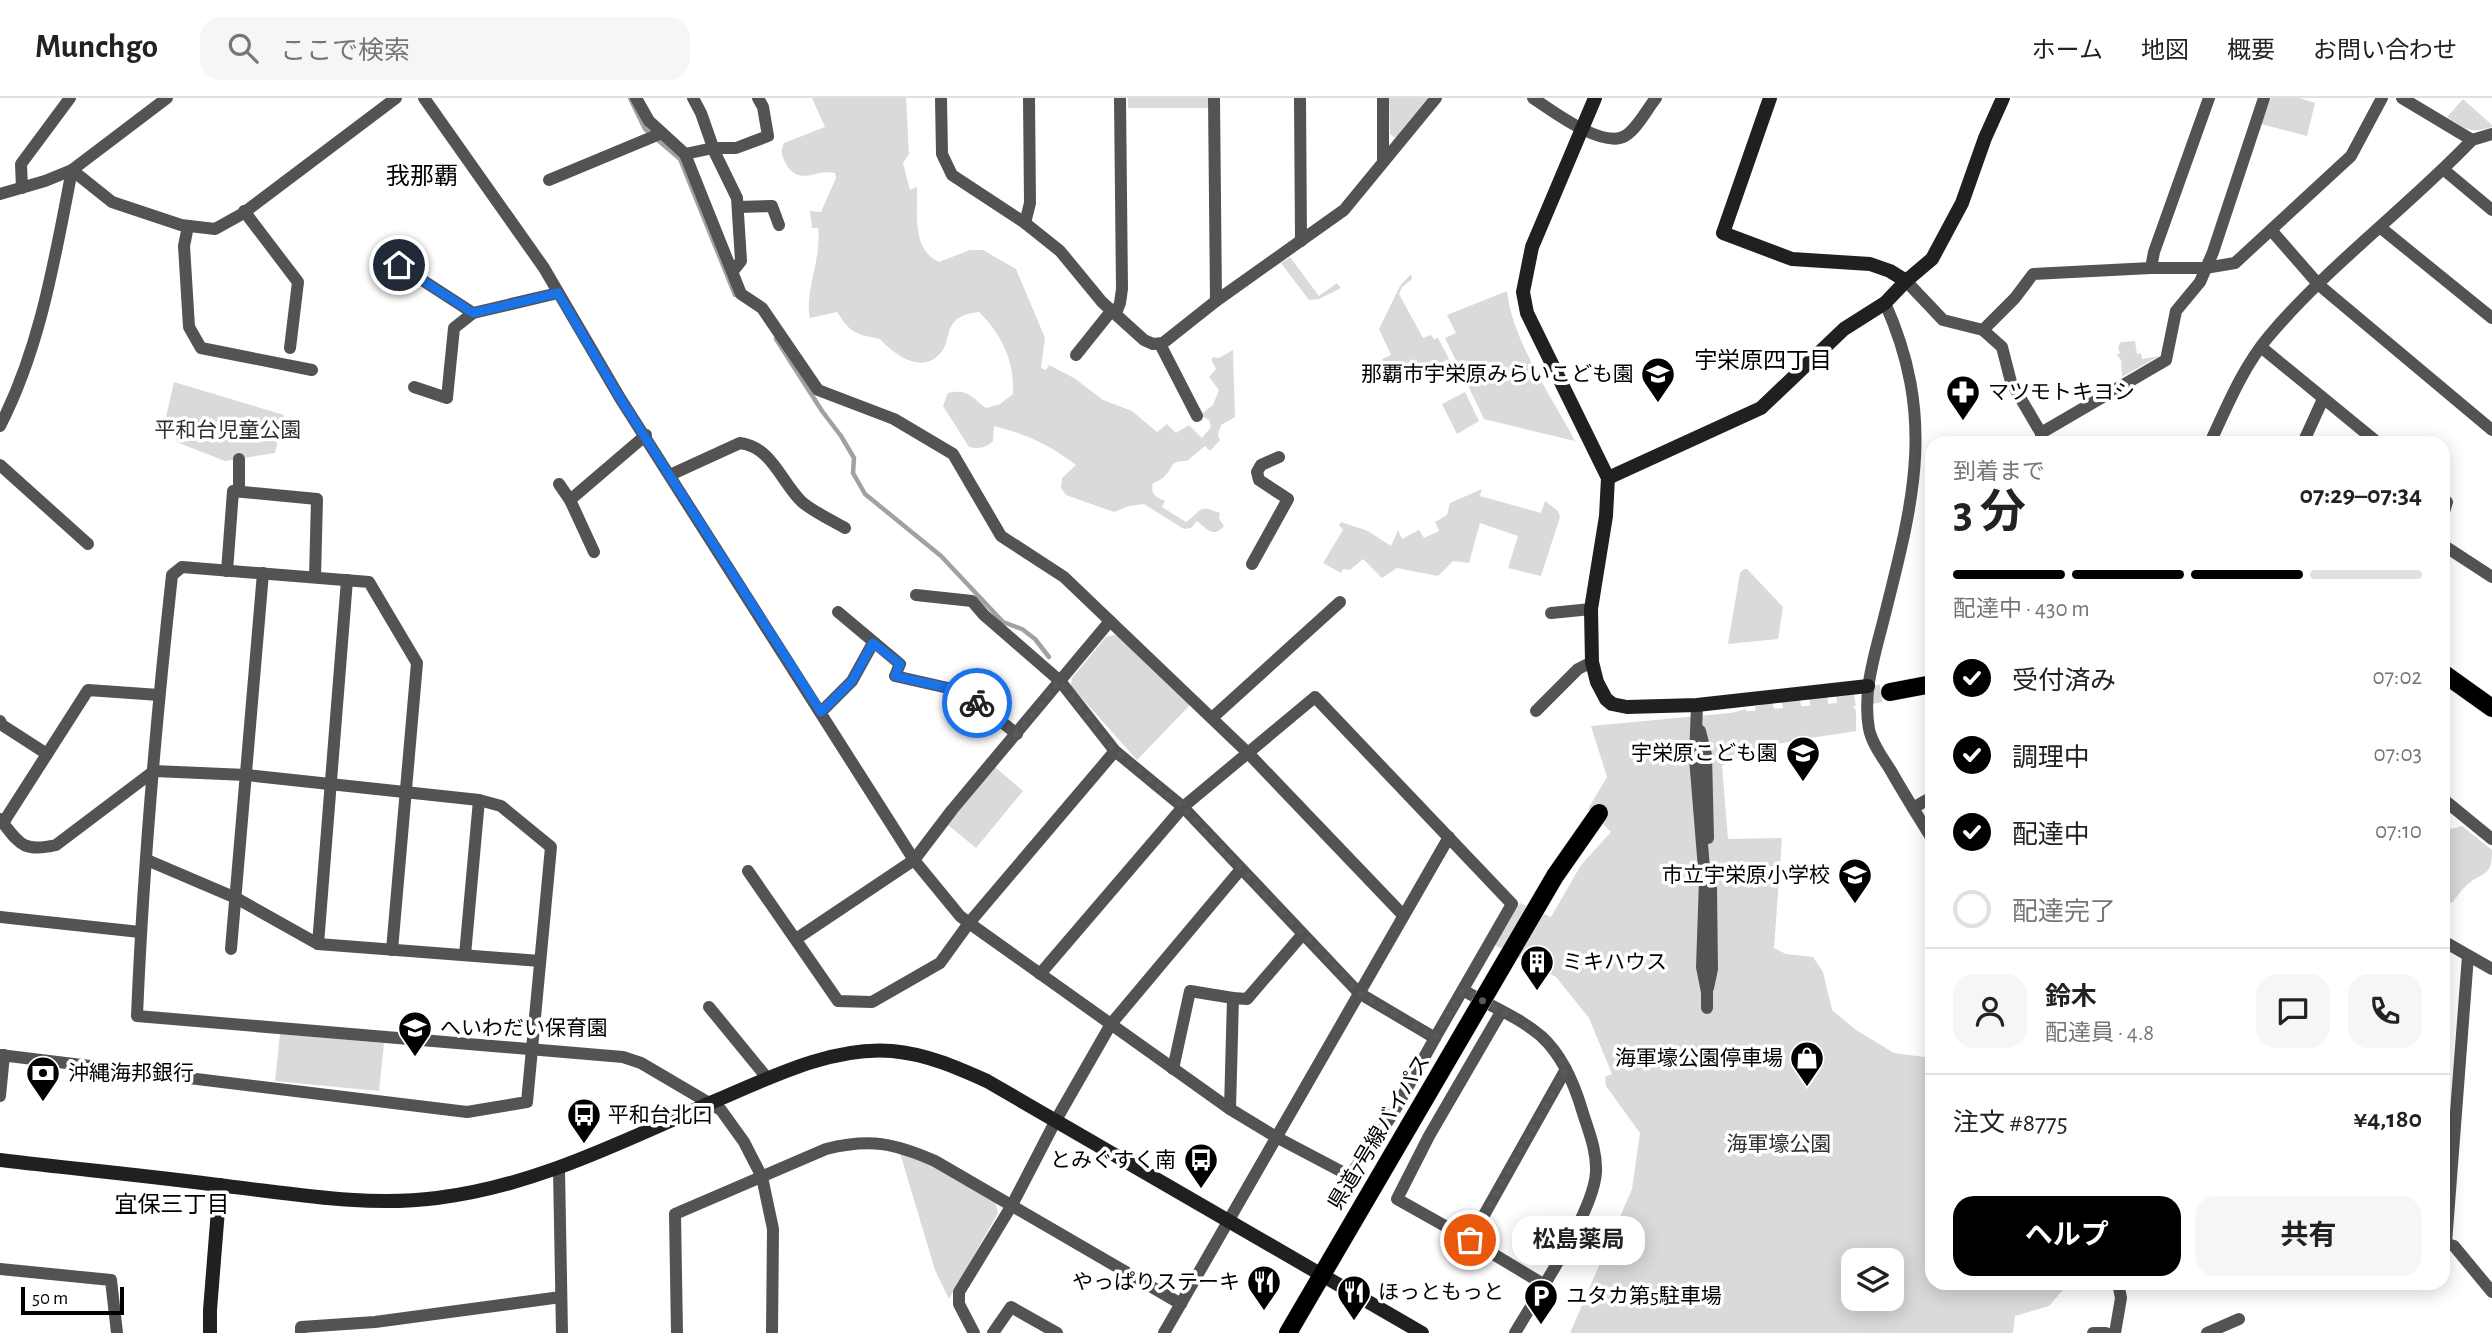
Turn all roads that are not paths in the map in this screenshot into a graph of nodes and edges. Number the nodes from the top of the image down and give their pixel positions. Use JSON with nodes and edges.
{"nodes":[{"id":1,"x":70,"y":98,"type":"edge"},
{"id":2,"x":167,"y":98,"type":"edge"},
{"id":3,"x":396,"y":98,"type":"edge"},
{"id":4,"x":424,"y":98,"type":"edge"},
{"id":5,"x":636,"y":98,"type":"edge"},
{"id":6,"x":692,"y":98,"type":"edge"},
{"id":7,"x":758,"y":98,"type":"edge"},
{"id":8,"x":941,"y":98,"type":"edge"},
{"id":9,"x":1029,"y":98,"type":"edge"},
{"id":10,"x":1120,"y":98,"type":"edge"},
{"id":11,"x":1214,"y":98,"type":"edge"},
{"id":12,"x":1300,"y":98,"type":"edge"},
{"id":13,"x":1383,"y":98,"type":"edge"},
{"id":14,"x":1436,"y":98,"type":"edge"},
{"id":15,"x":1533,"y":98,"type":"edge"},
{"id":16,"x":1595,"y":98,"type":"edge"},
{"id":17,"x":1656,"y":98,"type":"edge"},
{"id":18,"x":1770,"y":98,"type":"edge"},
{"id":19,"x":2003,"y":98,"type":"edge"},
{"id":20,"x":2209,"y":98,"type":"edge"},
{"id":21,"x":2264,"y":98,"type":"edge"},
{"id":22,"x":2382,"y":98,"type":"edge"},
{"id":23,"x":2402,"y":98,"type":"edge"},
{"id":24,"x":1582,"y":129,"type":"junction"},
{"id":25,"x":661,"y":133,"type":"junction"},
{"id":26,"x":2492,"y":134,"type":"edge"},
{"id":27,"x":2472,"y":140,"type":"junction"},
{"id":28,"x":713,"y":148,"type":"junction"},
{"id":29,"x":685,"y":154,"type":"junction"},
{"id":30,"x":1383,"y":160,"type":"junction"},
{"id":31,"x":2442,"y":169,"type":"junction"},
{"id":32,"x":72,"y":170,"type":"junction"},
{"id":33,"x":549,"y":180,"type":"dead end"},
{"id":34,"x":22,"y":188,"type":"junction"},
{"id":35,"x":0,"y":194,"type":"edge"},
{"id":36,"x":738,"y":207,"type":"junction"},
{"id":37,"x":2492,"y":210,"type":"edge"},
{"id":38,"x":244,"y":211,"type":"junction"},
{"id":39,"x":1025,"y":223,"type":"junction"},
{"id":40,"x":779,"y":225,"type":"dead end"},
{"id":41,"x":188,"y":226,"type":"junction"},
{"id":42,"x":2381,"y":228,"type":"junction"},
{"id":43,"x":2271,"y":230,"type":"junction"},
{"id":44,"x":1301,"y":241,"type":"junction"},
{"id":45,"x":399,"y":265,"type":"dead end"},
{"id":46,"x":2151,"y":268,"type":"junction"},
{"id":47,"x":2206,"y":268,"type":"junction"},
{"id":48,"x":733,"y":271,"type":"junction"},
{"id":49,"x":1906,"y":281,"type":"junction"},
{"id":50,"x":2319,"y":285,"type":"junction"},
{"id":51,"x":558,"y":293,"type":"junction"},
{"id":52,"x":1216,"y":301,"type":"junction"},
{"id":53,"x":1885,"y":303,"type":"junction"},
{"id":54,"x":1114,"y":311,"type":"junction"},
{"id":55,"x":473,"y":313,"type":"junction"},
{"id":56,"x":2492,"y":318,"type":"edge"},
{"id":57,"x":1983,"y":330,"type":"junction"},
{"id":58,"x":1160,"y":344,"type":"junction"},
{"id":59,"x":2261,"y":347,"type":"junction"},
{"id":60,"x":290,"y":348,"type":"dead end"},
{"id":61,"x":1076,"y":355,"type":"dead end"},
{"id":62,"x":312,"y":370,"type":"dead end"},
{"id":63,"x":414,"y":387,"type":"dead end"},
{"id":64,"x":2323,"y":399,"type":"junction"},
{"id":65,"x":1197,"y":416,"type":"dead end"},
{"id":66,"x":0,"y":426,"type":"edge"},
{"id":67,"x":2492,"y":430,"type":"edge"},
{"id":68,"x":646,"y":435,"type":"junction"},
{"id":69,"x":2040,"y":436,"type":"edge"},
{"id":70,"x":2044,"y":436,"type":"edge"},
{"id":71,"x":2213,"y":436,"type":"edge"},
{"id":72,"x":2306,"y":436,"type":"edge"},
{"id":73,"x":2369,"y":436,"type":"edge"},
{"id":74,"x":1279,"y":457,"type":"dead end"},
{"id":75,"x":239,"y":459,"type":"dead end"},
{"id":76,"x":0,"y":465,"type":"edge"},
{"id":77,"x":670,"y":475,"type":"junction"},
{"id":78,"x":1608,"y":478,"type":"junction"},
{"id":79,"x":559,"y":484,"type":"dead end"},
{"id":80,"x":239,"y":491,"type":"junction"},
{"id":81,"x":570,"y":500,"type":"junction"},
{"id":82,"x":845,"y":528,"type":"dead end"},
{"id":83,"x":88,"y":544,"type":"dead end"},
{"id":84,"x":2450,"y":550,"type":"edge"},
{"id":85,"x":594,"y":552,"type":"dead end"},
{"id":86,"x":1252,"y":564,"type":"dead end"},
{"id":87,"x":227,"y":570,"type":"junction"},
{"id":88,"x":263,"y":573,"type":"junction"},
{"id":89,"x":315,"y":577,"type":"junction"},
{"id":90,"x":2492,"y":577,"type":"edge"},
{"id":91,"x":347,"y":580,"type":"junction"},
{"id":92,"x":916,"y":595,"type":"dead end"},
{"id":93,"x":1340,"y":602,"type":"dead end"},
{"id":94,"x":1591,"y":609,"type":"junction"},
{"id":95,"x":838,"y":612,"type":"dead end"},
{"id":96,"x":1550,"y":613,"type":"dead end"},
{"id":97,"x":1111,"y":621,"type":"junction"},
{"id":98,"x":873,"y":643,"type":"junction"},
{"id":99,"x":1592,"y":662,"type":"junction"},
{"id":100,"x":2450,"y":678,"type":"edge"},
{"id":101,"x":1059,"y":681,"type":"junction"},
{"id":102,"x":1925,"y":685,"type":"edge"},
{"id":103,"x":1868,"y":686,"type":"junction"},
{"id":104,"x":1890,"y":692,"type":"tunnel mouth"},
{"id":105,"x":159,"y":695,"type":"junction"},
{"id":106,"x":1697,"y":705,"type":"junction"},
{"id":107,"x":2492,"y":708,"type":"edge"},
{"id":108,"x":1536,"y":711,"type":"dead end"},
{"id":109,"x":821,"y":712,"type":"junction"},
{"id":110,"x":1212,"y":718,"type":"junction"},
{"id":111,"x":0,"y":721,"type":"edge"},
{"id":112,"x":1017,"y":734,"type":"junction"},
{"id":113,"x":1115,"y":751,"type":"junction"},
{"id":114,"x":1248,"y":752,"type":"junction"},
{"id":115,"x":47,"y":754,"type":"junction"},
{"id":116,"x":154,"y":771,"type":"junction"},
{"id":117,"x":246,"y":775,"type":"junction"},
{"id":118,"x":331,"y":783,"type":"junction"},
{"id":119,"x":405,"y":791,"type":"junction"},
{"id":120,"x":480,"y":800,"type":"junction"},
{"id":121,"x":1925,"y":800,"type":"edge"},
{"id":122,"x":2450,"y":805,"type":"edge"},
{"id":123,"x":1183,"y":807,"type":"junction"},
{"id":124,"x":1913,"y":808,"type":"junction"},
{"id":125,"x":1600,"y":813,"type":"tunnel mouth"},
{"id":126,"x":2,"y":821,"type":"edge"},
{"id":127,"x":1925,"y":828,"type":"edge"},
{"id":128,"x":1448,"y":837,"type":"junction"},
{"id":129,"x":2492,"y":839,"type":"edge"},
{"id":130,"x":147,"y":860,"type":"junction"},
{"id":131,"x":914,"y":860,"type":"junction"},
{"id":132,"x":1241,"y":869,"type":"junction"},
{"id":133,"x":748,"y":871,"type":"dead end"},
{"id":134,"x":236,"y":898,"type":"junction"},
{"id":135,"x":1403,"y":915,"type":"junction"},
{"id":136,"x":0,"y":917,"type":"edge"},
{"id":137,"x":970,"y":923,"type":"junction"},
{"id":138,"x":140,"y":932,"type":"junction"},
{"id":139,"x":1302,"y":935,"type":"junction"},
{"id":140,"x":796,"y":939,"type":"junction"},
{"id":141,"x":318,"y":944,"type":"junction"},
{"id":142,"x":2450,"y":945,"type":"edge"},
{"id":143,"x":231,"y":949,"type":"dead end"},
{"id":144,"x":392,"y":950,"type":"junction"},
{"id":145,"x":465,"y":955,"type":"junction"},
{"id":146,"x":2468,"y":956,"type":"junction"},
{"id":147,"x":540,"y":961,"type":"junction"},
{"id":148,"x":2492,"y":969,"type":"edge"},
{"id":149,"x":1040,"y":974,"type":"junction"},
{"id":150,"x":1463,"y":990,"type":"junction"},
{"id":151,"x":1359,"y":993,"type":"junction"},
{"id":152,"x":1233,"y":998,"type":"junction"},
{"id":153,"x":709,"y":1007,"type":"dead end"},
{"id":154,"x":1707,"y":1008,"type":"dead end"},
{"id":155,"x":1501,"y":1012,"type":"junction"},
{"id":156,"x":1111,"y":1024,"type":"junction"},
{"id":157,"x":1435,"y":1038,"type":"junction"},
{"id":158,"x":532,"y":1050,"type":"junction"},
{"id":159,"x":2,"y":1055,"type":"edge"},
{"id":160,"x":1173,"y":1069,"type":"junction"},
{"id":161,"x":1566,"y":1069,"type":"junction"},
{"id":162,"x":768,"y":1079,"type":"junction"},
{"id":163,"x":0,"y":1096,"type":"edge"},
{"id":164,"x":709,"y":1104,"type":"junction"},
{"id":165,"x":1230,"y":1109,"type":"junction"},
{"id":166,"x":1056,"y":1120,"type":"junction"},
{"id":167,"x":1276,"y":1137,"type":"junction"},
{"id":168,"x":0,"y":1160,"type":"edge"},
{"id":169,"x":559,"y":1169,"type":"junction"},
{"id":170,"x":2450,"y":1171,"type":"edge"},
{"id":171,"x":762,"y":1177,"type":"junction"},
{"id":172,"x":220,"y":1185,"type":"junction"},
{"id":173,"x":1012,"y":1205,"type":"junction"},
{"id":174,"x":1228,"y":1219,"type":"junction"},
{"id":175,"x":1470,"y":1240,"type":"junction"},
{"id":176,"x":2450,"y":1245,"type":"edge"},
{"id":177,"x":0,"y":1269,"type":"edge"},
{"id":178,"x":1321,"y":1274,"type":"junction"},
{"id":179,"x":1543,"y":1284,"type":"junction"},
{"id":180,"x":2119,"y":1290,"type":"edge"},
{"id":181,"x":2492,"y":1292,"type":"edge"},
{"id":182,"x":561,"y":1297,"type":"junction"},
{"id":183,"x":1181,"y":1304,"type":"junction"},
{"id":184,"x":2239,"y":1319,"type":"dead end"},
{"id":185,"x":117,"y":1333,"type":"edge"},
{"id":186,"x":210,"y":1333,"type":"edge"},
{"id":187,"x":301,"y":1333,"type":"edge"},
{"id":188,"x":562,"y":1333,"type":"edge"},
{"id":189,"x":677,"y":1333,"type":"edge"},
{"id":190,"x":772,"y":1333,"type":"edge"},
{"id":191,"x":974,"y":1333,"type":"edge"},
{"id":192,"x":993,"y":1333,"type":"edge"},
{"id":193,"x":1057,"y":1333,"type":"edge"},
{"id":194,"x":1164,"y":1333,"type":"edge"},
{"id":195,"x":1288,"y":1333,"type":"edge"},
{"id":196,"x":1422,"y":1333,"type":"edge"},
{"id":197,"x":1515,"y":1333,"type":"edge"},
{"id":198,"x":2093,"y":1333,"type":"edge"},
{"id":199,"x":2106,"y":1333,"type":"edge"},
{"id":200,"x":2115,"y":1333,"type":"edge"},
{"id":201,"x":2207,"y":1333,"type":"edge"}],
"edges":[{"from":1,"to":34,"type":"street"},
{"from":2,"to":32,"type":"street"},
{"from":3,"to":38,"type":"street"},
{"from":4,"to":51,"type":"street"},
{"from":5,"to":25,"type":"street"},
{"from":6,"to":28,"type":"street"},
{"from":7,"to":28,"type":"street"},
{"from":8,"to":39,"type":"street"},
{"from":9,"to":39,"type":"street"},
{"from":10,"to":54,"type":"street"},
{"from":11,"to":52,"type":"street"},
{"from":12,"to":44,"type":"street"},
{"from":13,"to":30,"type":"street"},
{"from":14,"to":30,"type":"street"},
{"from":15,"to":24,"type":"street"},
{"from":16,"to":24,"type":"street"},
{"from":17,"to":24,"type":"street"},
{"from":18,"to":49,"type":"street"},
{"from":19,"to":49,"type":"street"},
{"from":20,"to":46,"type":"street"},
{"from":21,"to":47,"type":"street"},
{"from":22,"to":43,"type":"street"},
{"from":23,"to":27,"type":"street"},
{"from":24,"to":78,"type":"street"},
{"from":25,"to":29,"type":"street"},
{"from":25,"to":33,"type":"street"},
{"from":26,"to":27,"type":"street"},
{"from":27,"to":31,"type":"street"},
{"from":28,"to":29,"type":"street"},
{"from":28,"to":36,"type":"street"},
{"from":29,"to":48,"type":"street"},
{"from":30,"to":44,"type":"street"},
{"from":31,"to":37,"type":"street"},
{"from":31,"to":42,"type":"street"},
{"from":32,"to":34,"type":"street"},
{"from":32,"to":41,"type":"street"},
{"from":32,"to":66,"type":"street"},
{"from":34,"to":35,"type":"street"},
{"from":36,"to":40,"type":"street"},
{"from":36,"to":48,"type":"street"},
{"from":38,"to":41,"type":"street"},
{"from":38,"to":60,"type":"street"},
{"from":39,"to":54,"type":"street"},
{"from":41,"to":62,"type":"street"},
{"from":42,"to":50,"type":"street"},
{"from":42,"to":56,"type":"street"},
{"from":43,"to":47,"type":"street"},
{"from":43,"to":50,"type":"street"},
{"from":44,"to":52,"type":"street"},
{"from":45,"to":55,"type":"street"},
{"from":46,"to":47,"type":"street"},
{"from":46,"to":57,"type":"street"},
{"from":47,"to":70,"type":"street"},
{"from":48,"to":97,"type":"street"},
{"from":49,"to":53,"type":"street"},
{"from":49,"to":57,"type":"street"},
{"from":50,"to":59,"type":"street"},
{"from":50,"to":67,"type":"street"},
{"from":51,"to":55,"type":"street"},
{"from":51,"to":68,"type":"street"},
{"from":52,"to":58,"type":"street"},
{"from":53,"to":78,"type":"street"},
{"from":53,"to":103,"type":"street"},
{"from":54,"to":58,"type":"street"},
{"from":54,"to":61,"type":"street"},
{"from":55,"to":63,"type":"street"},
{"from":57,"to":69,"type":"street"},
{"from":58,"to":65,"type":"street"},
{"from":59,"to":64,"type":"street"},
{"from":59,"to":71,"type":"street"},
{"from":64,"to":72,"type":"street"},
{"from":64,"to":73,"type":"street"},
{"from":68,"to":77,"type":"street"},
{"from":68,"to":81,"type":"street"},
{"from":74,"to":86,"type":"street"},
{"from":75,"to":80,"type":"street"},
{"from":76,"to":83,"type":"street"},
{"from":77,"to":82,"type":"street"},
{"from":77,"to":109,"type":"street"},
{"from":78,"to":94,"type":"street"},
{"from":79,"to":81,"type":"street"},
{"from":80,"to":87,"type":"street"},
{"from":80,"to":89,"type":"street"},
{"from":81,"to":85,"type":"street"},
{"from":84,"to":90,"type":"street"},
{"from":87,"to":88,"type":"street"},
{"from":87,"to":105,"type":"street"},
{"from":88,"to":89,"type":"street"},
{"from":88,"to":117,"type":"street"},
{"from":89,"to":91,"type":"street"},
{"from":91,"to":118,"type":"street"},
{"from":91,"to":119,"type":"street"},
{"from":92,"to":101,"type":"street"},
{"from":93,"to":110,"type":"street"},
{"from":94,"to":96,"type":"street"},
{"from":94,"to":99,"type":"street"},
{"from":95,"to":98,"type":"street"},
{"from":97,"to":101,"type":"street"},
{"from":97,"to":110,"type":"street"},
{"from":98,"to":109,"type":"street"},
{"from":98,"to":112,"type":"street"},
{"from":99,"to":106,"type":"street"},
{"from":99,"to":108,"type":"street"},
{"from":100,"to":107,"type":"main road"},
{"from":101,"to":112,"type":"street"},
{"from":101,"to":113,"type":"street"},
{"from":102,"to":104,"type":"main road"},
{"from":103,"to":106,"type":"street"},
{"from":103,"to":124,"type":"street"},
{"from":105,"to":115,"type":"street"},
{"from":105,"to":116,"type":"street"},
{"from":106,"to":154,"type":"street"},
{"from":109,"to":131,"type":"street"},
{"from":110,"to":114,"type":"street"},
{"from":111,"to":115,"type":"street"},
{"from":112,"to":131,"type":"street"},
{"from":113,"to":123,"type":"street"},
{"from":113,"to":137,"type":"street"},
{"from":114,"to":123,"type":"street"},
{"from":114,"to":128,"type":"street"},
{"from":114,"to":135,"type":"street"},
{"from":115,"to":126,"type":"street"},
{"from":116,"to":117,"type":"street"},
{"from":116,"to":126,"type":"street"},
{"from":116,"to":130,"type":"street"},
{"from":117,"to":118,"type":"street"},
{"from":117,"to":134,"type":"street"},
{"from":118,"to":119,"type":"street"},
{"from":118,"to":141,"type":"street"},
{"from":119,"to":120,"type":"street"},
{"from":119,"to":144,"type":"street"},
{"from":120,"to":145,"type":"street"},
{"from":120,"to":147,"type":"street"},
{"from":121,"to":124,"type":"street"},
{"from":122,"to":129,"type":"street"},
{"from":123,"to":132,"type":"street"},
{"from":123,"to":149,"type":"street"},
{"from":124,"to":127,"type":"street"},
{"from":125,"to":178,"type":"main road","name":"県道7号線バイパス","bridge":true},
{"from":128,"to":135,"type":"street"},
{"from":128,"to":150,"type":"street"},
{"from":130,"to":134,"type":"street"},
{"from":130,"to":138,"type":"street"},
{"from":131,"to":137,"type":"street"},
{"from":131,"to":140,"type":"street"},
{"from":132,"to":139,"type":"street"},
{"from":132,"to":156,"type":"street"},
{"from":133,"to":140,"type":"street"},
{"from":134,"to":141,"type":"street"},
{"from":134,"to":143,"type":"street"},
{"from":135,"to":151,"type":"street"},
{"from":136,"to":138,"type":"street"},
{"from":137,"to":140,"type":"street"},
{"from":137,"to":149,"type":"street"},
{"from":138,"to":158,"type":"street"},
{"from":139,"to":151,"type":"street"},
{"from":139,"to":152,"type":"street"},
{"from":141,"to":144,"type":"street"},
{"from":142,"to":146,"type":"street"},
{"from":144,"to":145,"type":"street"},
{"from":145,"to":147,"type":"street"},
{"from":146,"to":148,"type":"street"},
{"from":146,"to":170,"type":"street"},
{"from":147,"to":158,"type":"street"},
{"from":149,"to":156,"type":"street"},
{"from":150,"to":155,"type":"street"},
{"from":150,"to":157,"type":"street"},
{"from":151,"to":157,"type":"street"},
{"from":151,"to":167,"type":"street"},
{"from":152,"to":160,"type":"street"},
{"from":152,"to":165,"type":"street"},
{"from":153,"to":162,"type":"street"},
{"from":155,"to":161,"type":"street"},
{"from":155,"to":175,"type":"street"},
{"from":156,"to":160,"type":"street"},
{"from":156,"to":166,"type":"street"},
{"from":157,"to":167,"type":"street"},
{"from":158,"to":159,"type":"street"},
{"from":158,"to":164,"type":"street"},
{"from":159,"to":163,"type":"street"},
{"from":160,"to":165,"type":"street"},
{"from":161,"to":175,"type":"street"},
{"from":161,"to":179,"type":"street"},
{"from":162,"to":164,"type":"street"},
{"from":162,"to":166,"type":"street"},
{"from":164,"to":169,"type":"street"},
{"from":164,"to":171,"type":"street"},
{"from":165,"to":167,"type":"street"},
{"from":166,"to":173,"type":"street"},
{"from":166,"to":174,"type":"street"},
{"from":167,"to":174,"type":"street"},
{"from":168,"to":172,"type":"street"},
{"from":169,"to":172,"type":"street"},
{"from":169,"to":182,"type":"street"},
{"from":171,"to":173,"type":"street"},
{"from":171,"to":189,"type":"street"},
{"from":171,"to":190,"type":"street"},
{"from":172,"to":186,"type":"street"},
{"from":173,"to":183,"type":"street"},
{"from":173,"to":191,"type":"street"},
{"from":174,"to":178,"type":"street"},
{"from":174,"to":183,"type":"street"},
{"from":175,"to":179,"type":"street"},
{"from":176,"to":181,"type":"street"},
{"from":177,"to":185,"type":"street"},
{"from":178,"to":195,"type":"main road","name":"県道7号線バイパス"},
{"from":178,"to":196,"type":"street"},
{"from":179,"to":197,"type":"street"},
{"from":180,"to":200,"type":"street"},
{"from":182,"to":187,"type":"street"},
{"from":182,"to":188,"type":"street"},
{"from":183,"to":194,"type":"street"},
{"from":184,"to":201,"type":"street"},
{"from":192,"to":193,"type":"street"},
{"from":198,"to":199,"type":"street"}]}
